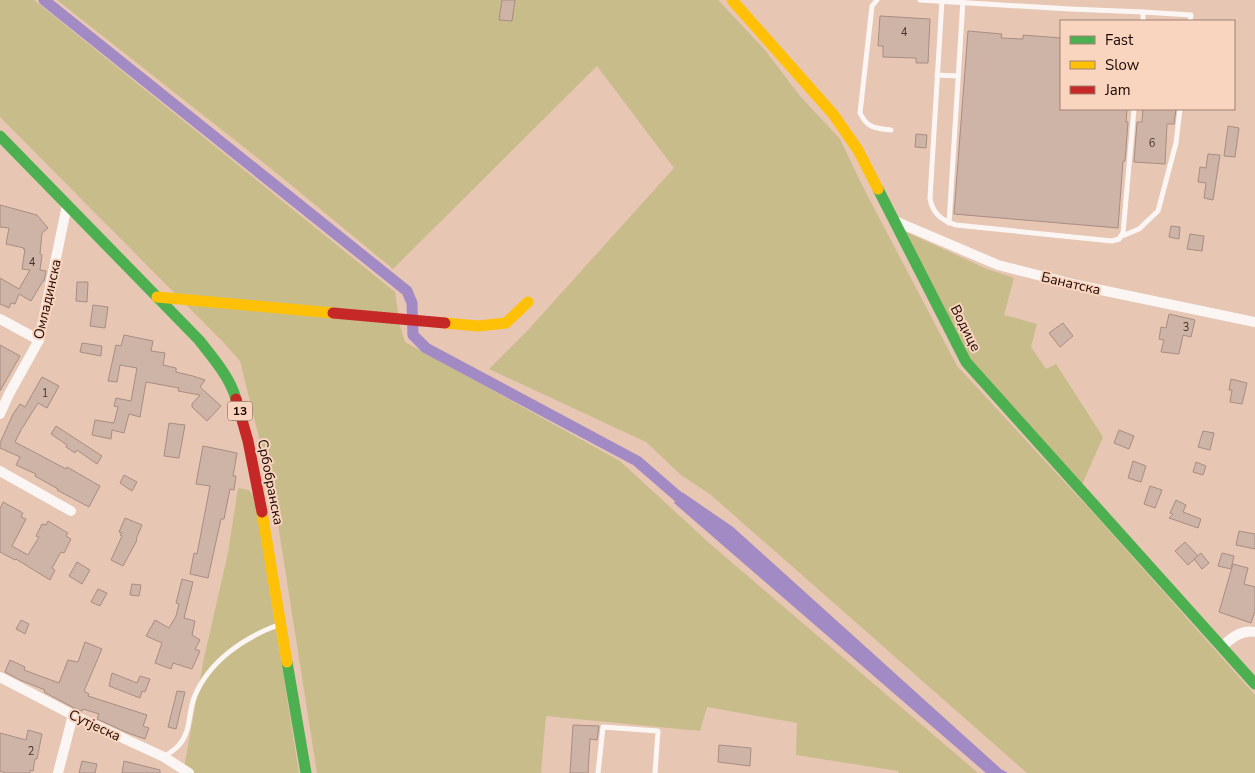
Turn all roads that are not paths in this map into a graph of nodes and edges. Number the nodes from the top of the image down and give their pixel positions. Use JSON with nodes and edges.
{"nodes":[{"id":1,"x":732,"y":0,"type":"edge"},
{"id":2,"x":877,"y":0,"type":"edge"},
{"id":3,"x":920,"y":0,"type":"edge"},
{"id":4,"x":942,"y":1,"type":"edge"},
{"id":5,"x":963,"y":1,"type":"edge"},
{"id":6,"x":1144,"y":12,"type":"junction"},
{"id":7,"x":1143,"y":20,"type":"edge"},
{"id":8,"x":1190,"y":20,"type":"edge"},
{"id":9,"x":937,"y":75,"type":"junction"},
{"id":10,"x":958,"y":76,"type":"junction"},
{"id":11,"x":1134,"y":110,"type":"edge"},
{"id":12,"x":1180,"y":110,"type":"edge"},
{"id":13,"x":891,"y":130,"type":"dead end"},
{"id":14,"x":0,"y":136,"type":"edge"},
{"id":15,"x":68,"y":205,"type":"junction"},
{"id":16,"x":895,"y":221,"type":"junction"},
{"id":17,"x":949,"y":223,"type":"junction"},
{"id":18,"x":1121,"y":236,"type":"junction"},
{"id":19,"x":157,"y":297,"type":"junction"},
{"id":20,"x":528,"y":302,"type":"dead end"},
{"id":21,"x":0,"y":319,"type":"edge"},
{"id":22,"x":1255,"y":322,"type":"edge"},
{"id":23,"x":39,"y":340,"type":"junction"},
{"id":24,"x":0,"y":414,"type":"edge"},
{"id":25,"x":0,"y":471,"type":"edge"},
{"id":26,"x":72,"y":511,"type":"dead end"},
{"id":27,"x":281,"y":624,"type":"junction"},
{"id":28,"x":1255,"y":632,"type":"edge"},
{"id":29,"x":1222,"y":647,"type":"junction"},
{"id":30,"x":0,"y":677,"type":"edge"},
{"id":31,"x":1255,"y":684,"type":"edge"},
{"id":32,"x":73,"y":715,"type":"junction"},
{"id":33,"x":164,"y":757,"type":"junction"},
{"id":34,"x":58,"y":773,"type":"edge"},
{"id":35,"x":189,"y":773,"type":"edge"},
{"id":36,"x":306,"y":773,"type":"edge"},
{"id":37,"x":598,"y":773,"type":"edge"},
{"id":38,"x":655,"y":773,"type":"edge"}],
"edges":[{"from":1,"to":16,"type":"street","name":"Водице"},
{"from":2,"to":13,"type":"lane"},
{"from":3,"to":4,"type":"lane"},
{"from":4,"to":5,"type":"lane"},
{"from":4,"to":9,"type":"lane"},
{"from":5,"to":6,"type":"lane"},
{"from":5,"to":10,"type":"lane"},
{"from":6,"to":7,"type":"lane"},
{"from":6,"to":8,"type":"lane"},
{"from":9,"to":10,"type":"lane"},
{"from":9,"to":17,"type":"lane"},
{"from":10,"to":17,"type":"lane"},
{"from":11,"to":18,"type":"lane"},
{"from":12,"to":18,"type":"lane"},
{"from":14,"to":15,"type":"street","name":"Србобранска","number":"13"},
{"from":15,"to":19,"type":"street","name":"Србобранска","number":"13"},
{"from":15,"to":23,"type":"street","name":"Омладинска"},
{"from":16,"to":22,"type":"street","name":"Банатска"},
{"from":16,"to":29,"type":"street","name":"Водице"},
{"from":17,"to":18,"type":"lane"},
{"from":19,"to":20,"type":"street"},
{"from":19,"to":27,"type":"street","name":"Србобранска","number":"13"},
{"from":21,"to":23,"type":"street"},
{"from":23,"to":24,"type":"street","name":"Омладинска"},
{"from":25,"to":26,"type":"street"},
{"from":27,"to":33,"type":"lane"},
{"from":27,"to":36,"type":"street","name":"Србобранска","number":"13"},
{"from":28,"to":29,"type":"street"},
{"from":29,"to":31,"type":"street","name":"Водице"},
{"from":30,"to":32,"type":"street","name":"Сутјеска"},
{"from":32,"to":33,"type":"street","name":"Сутјеска"},
{"from":32,"to":34,"type":"street"},
{"from":33,"to":35,"type":"street","name":"Сутјеска"},
{"from":37,"to":38,"type":"lane"}]}
